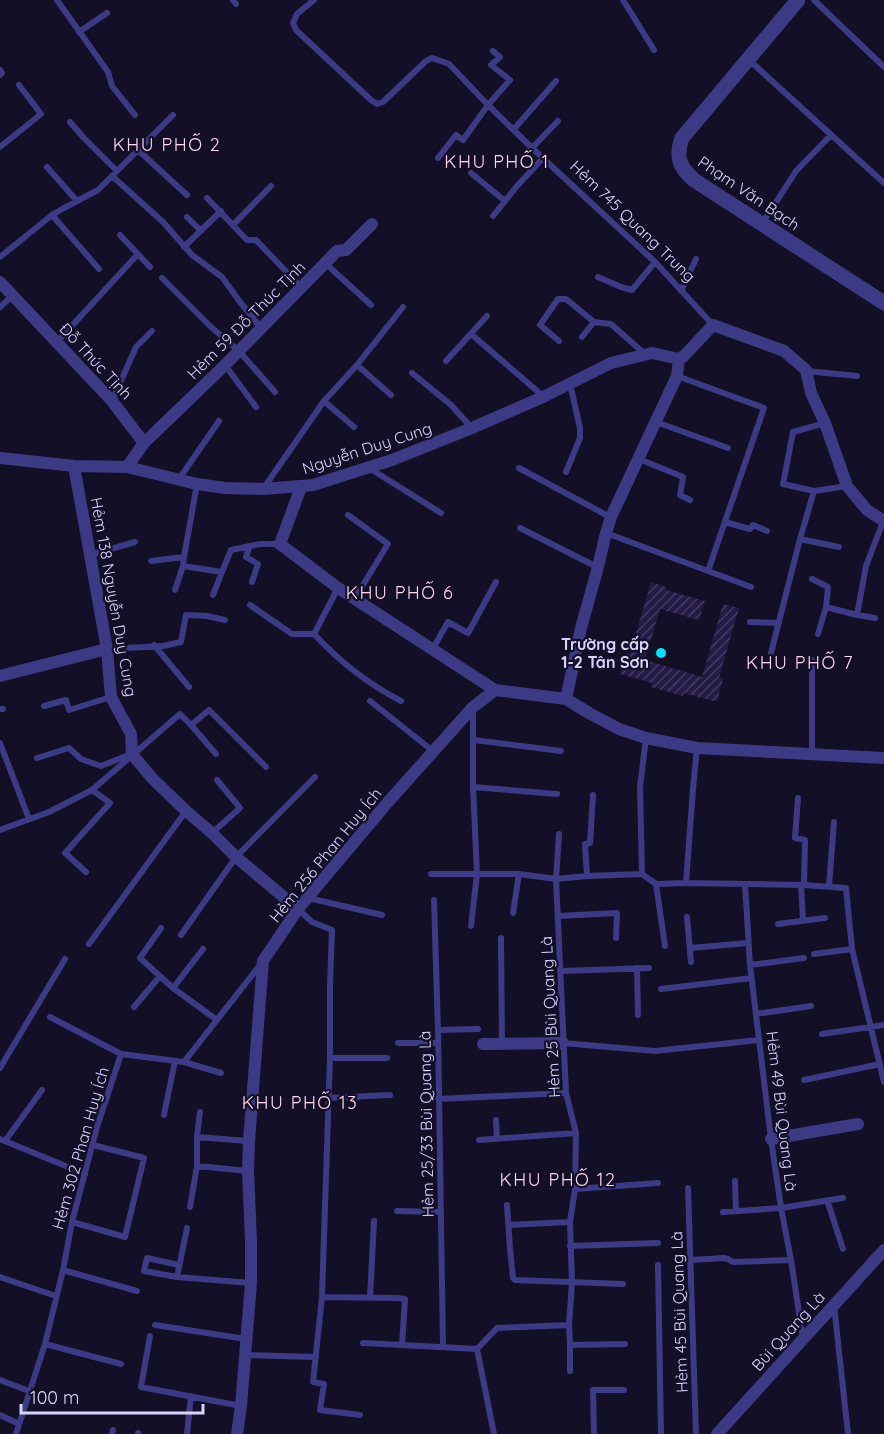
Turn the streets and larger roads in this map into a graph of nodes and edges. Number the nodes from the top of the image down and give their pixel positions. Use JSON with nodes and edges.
{"nodes":[{"id":1,"x":798,"y":0,"type":"edge"},
{"id":2,"x":372,"y":224,"type":"dead end"},
{"id":3,"x":0,"y":282,"type":"edge"},
{"id":4,"x":884,"y":303,"type":"edge"},
{"id":5,"x":678,"y":359,"type":"junction"},
{"id":6,"x":144,"y":443,"type":"junction"},
{"id":7,"x":0,"y":458,"type":"edge"},
{"id":8,"x":74,"y":466,"type":"junction"},
{"id":9,"x":127,"y":467,"type":"junction"},
{"id":10,"x":301,"y":487,"type":"junction"},
{"id":11,"x":884,"y":520,"type":"edge"},
{"id":12,"x":106,"y":649,"type":"junction"},
{"id":13,"x":0,"y":676,"type":"edge"},
{"id":14,"x":495,"y":690,"type":"junction"},
{"id":15,"x":566,"y":699,"type":"junction"},
{"id":16,"x":884,"y":758,"type":"edge"},
{"id":17,"x":298,"y":909,"type":"junction"},
{"id":18,"x":563,"y":1042,"type":"road end"},
{"id":19,"x":483,"y":1044,"type":"dead end"},
{"id":20,"x":858,"y":1125,"type":"dead end"},
{"id":21,"x":771,"y":1139,"type":"road end"},
{"id":22,"x":882,"y":1255,"type":"edge"},
{"id":23,"x":723,"y":1431,"type":"edge"},
{"id":24,"x":237,"y":1434,"type":"edge"}],
"edges":[{"from":1,"to":4,"type":"street","name":"Phạm Văn Bạch"},
{"from":2,"to":6,"type":"street","name":"Hẻm 59 Đỗ Thúc Tịnh"},
{"from":3,"to":6,"type":"street","name":"Đỗ Thúc Tịnh"},
{"from":5,"to":10,"type":"street","name":"Nguyễn Duy Cung"},
{"from":5,"to":11,"type":"street","name":"Hẻm 745 Quang Trung"},
{"from":5,"to":15,"type":"street"},
{"from":6,"to":9,"type":"street"},
{"from":7,"to":8,"type":"street","name":"Nguyễn Duy Cung"},
{"from":8,"to":9,"type":"street","name":"Nguyễn Duy Cung"},
{"from":8,"to":12,"type":"street","name":"Hẻm 138 Nguyễn Duy Cung"},
{"from":9,"to":10,"type":"street","name":"Nguyễn Duy Cung"},
{"from":10,"to":14,"type":"street"},
{"from":12,"to":13,"type":"street"},
{"from":12,"to":17,"type":"street","name":"Hẻm 138 Nguyễn Duy Cung"},
{"from":14,"to":15,"type":"street"},
{"from":14,"to":17,"type":"street","name":"Hẻm 256 Phan Huy Ích"},
{"from":15,"to":16,"type":"street"},
{"from":17,"to":24,"type":"street","name":"Hẻm 256 Phan Huy Ích"},
{"from":18,"to":19,"type":"street"},
{"from":20,"to":21,"type":"street"},
{"from":22,"to":23,"type":"street","name":"Bùi Quang Là"}]}
